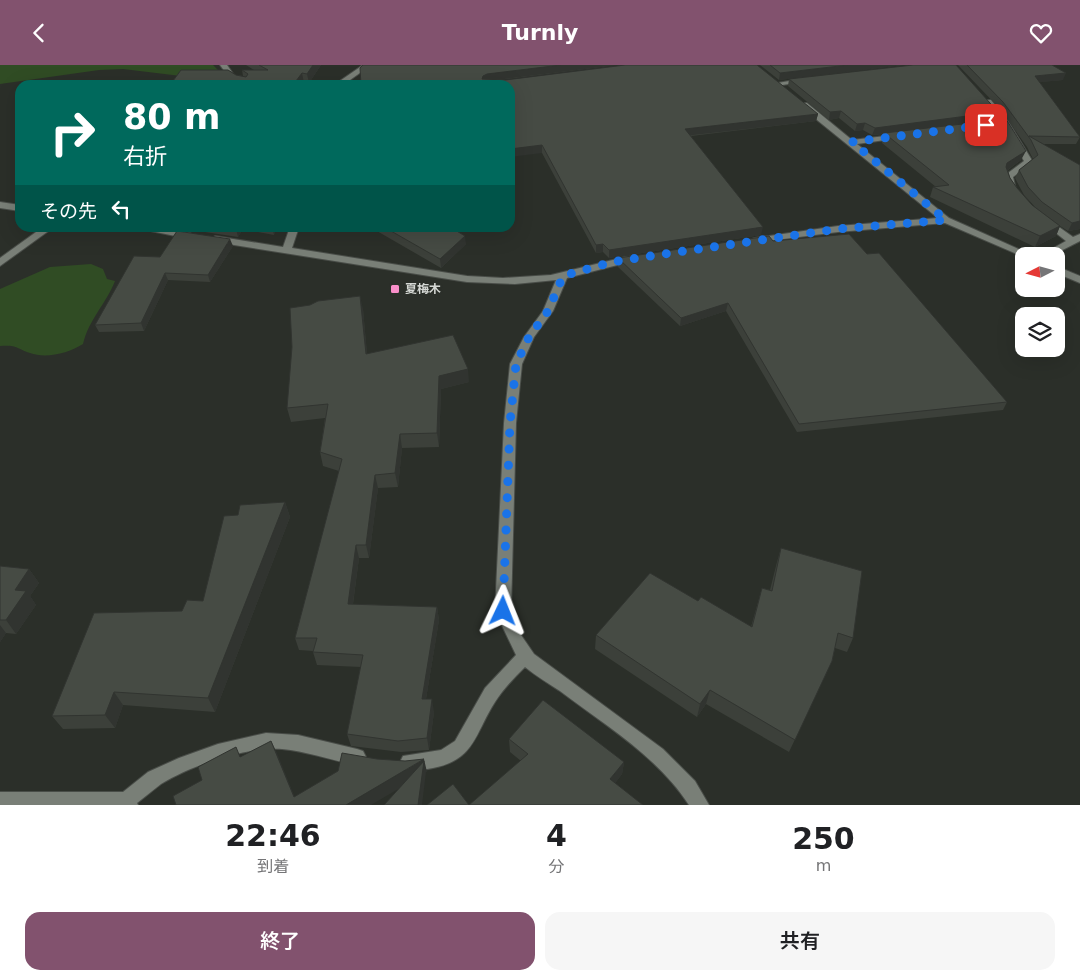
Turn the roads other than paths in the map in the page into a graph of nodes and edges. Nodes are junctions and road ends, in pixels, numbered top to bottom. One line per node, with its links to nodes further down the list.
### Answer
1 (223, 65): 4 (street)
2 (368, 65): 5 (street)
3 (814, 79): 6 (street)
4 (236, 80)
5 (346, 80)
6 (784, 90)
7 (980, 93): 9 (street)
8 (799, 101): 12 (street)
9 (1005, 123): 10 (street); 13 (street)
10 (996, 124)
11 (909, 135): 12 (street)
12 (852, 142): 17 (street)
13 (1020, 199)
14 (0, 205): 15 (street)
15 (15, 207)
16 (1040, 216): 21 (street)
17 (946, 220): 22 (street); 25 (street)
18 (43, 232): 27 (street)
19 (166, 232): 24 (street)
20 (294, 232): 24 (street)
21 (1075, 238): 23 (street)
22 (742, 243)
23 (1060, 247)
24 (287, 249): 29 (street)
25 (1015, 250)
26 (647, 256): 29 (street)
27 (0, 263)
28 (1065, 273): 30 (street)
29 (563, 276): 31 (street)
30 (1080, 280)
31 (525, 657): 33 (street); 36 (street)
32 (370, 759): 35 (street)
33 (394, 763)
34 (0, 801): 35 (street)
35 (127, 803)
36 (700, 805)

